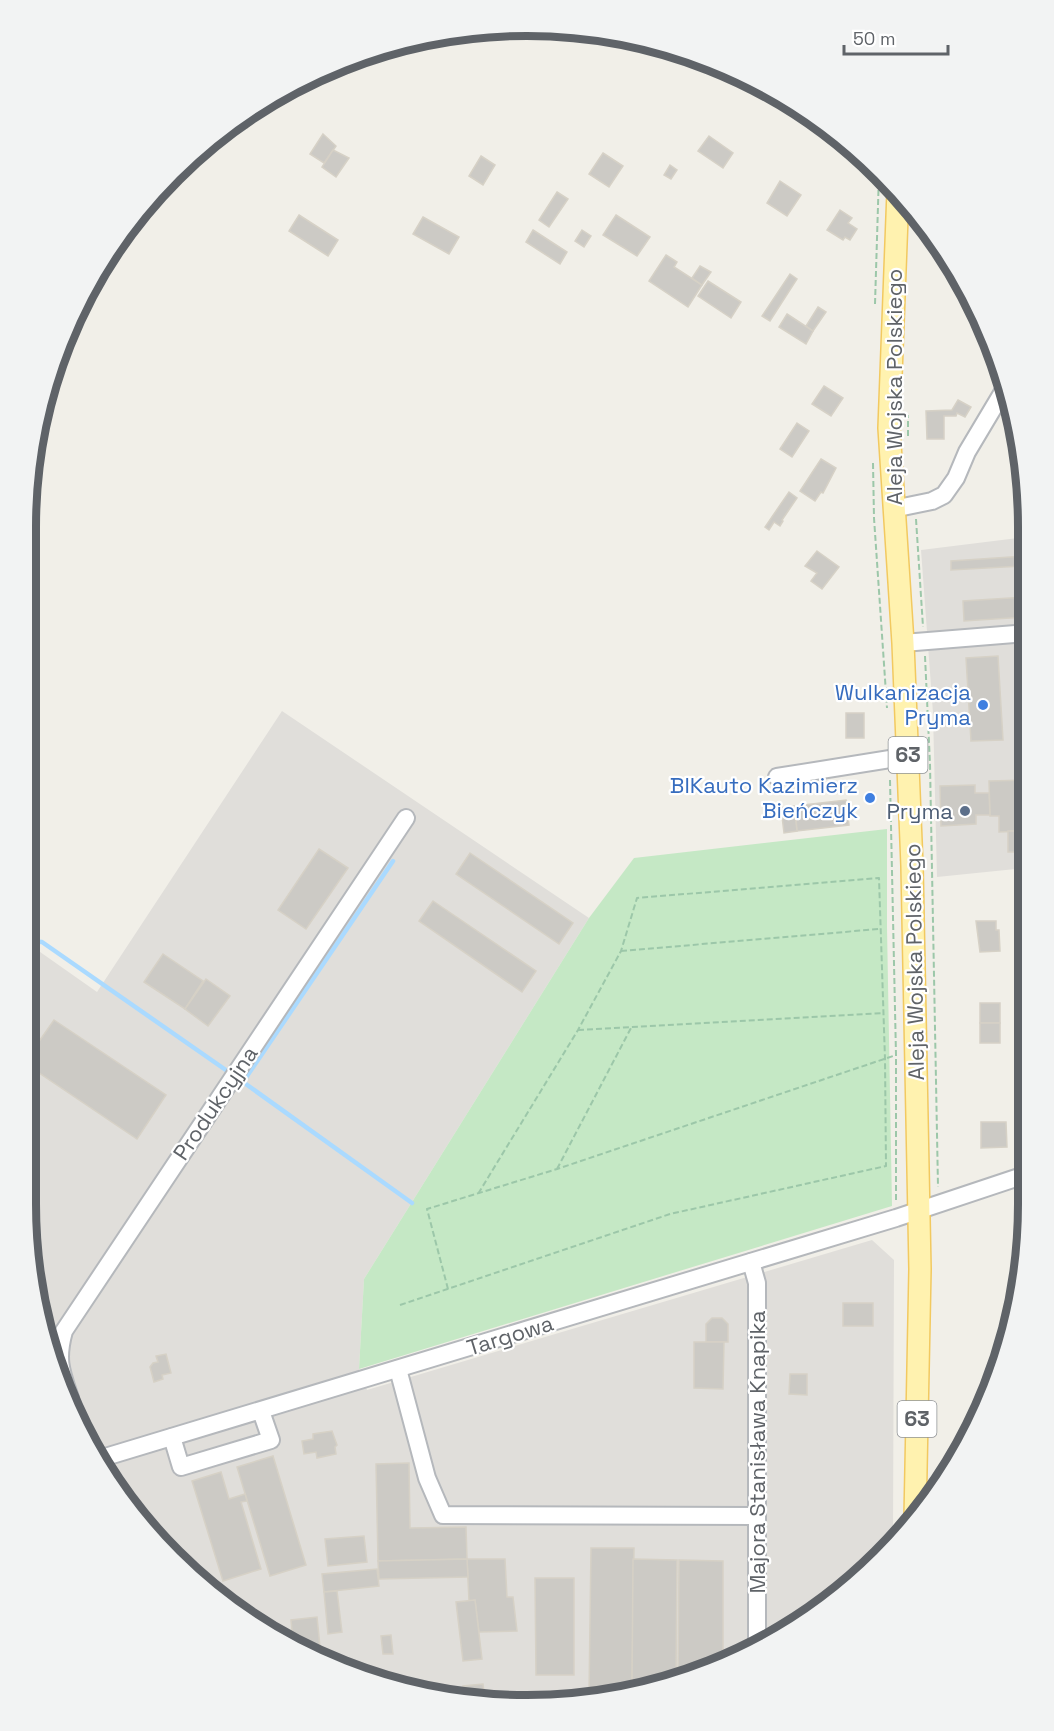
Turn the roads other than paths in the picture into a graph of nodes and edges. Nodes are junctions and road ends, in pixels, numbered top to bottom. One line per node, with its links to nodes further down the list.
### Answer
1 (898, 205): 3 (main road, Aleja Wojska Polskiego / 63)
2 (1000, 396): 3 (street)
3 (893, 509): 5 (main road, Aleja Wojska Polskiego / 63)
4 (1018, 634): 5 (street)
5 (903, 643): 6 (main road, Aleja Wojska Polskiego / 63)
6 (899, 759): 7 (street); 10 (main road, Aleja Wojska Polskiego / 63)
7 (777, 777)
8 (406, 818): 12 (street, Produkcyjna)
9 (1018, 1177): 10 (street, Targowa)
10 (918, 1211): 11 (street, Targowa); 17 (main road, Aleja Wojska Polskiego / 63)
11 (751, 1262): 13 (street, Targowa); 18 (street, Majora Stanisława Knapika)
12 (59, 1352)
13 (398, 1369): 14 (street, Targowa); 18 (street)
14 (261, 1411): 15 (street, Targowa); 15 (street)
15 (172, 1437): 16 (street, Targowa)
16 (106, 1457)
17 (915, 1505)
18 (756, 1516): 19 (street, Majora Stanisława Knapika)
19 (757, 1637)

